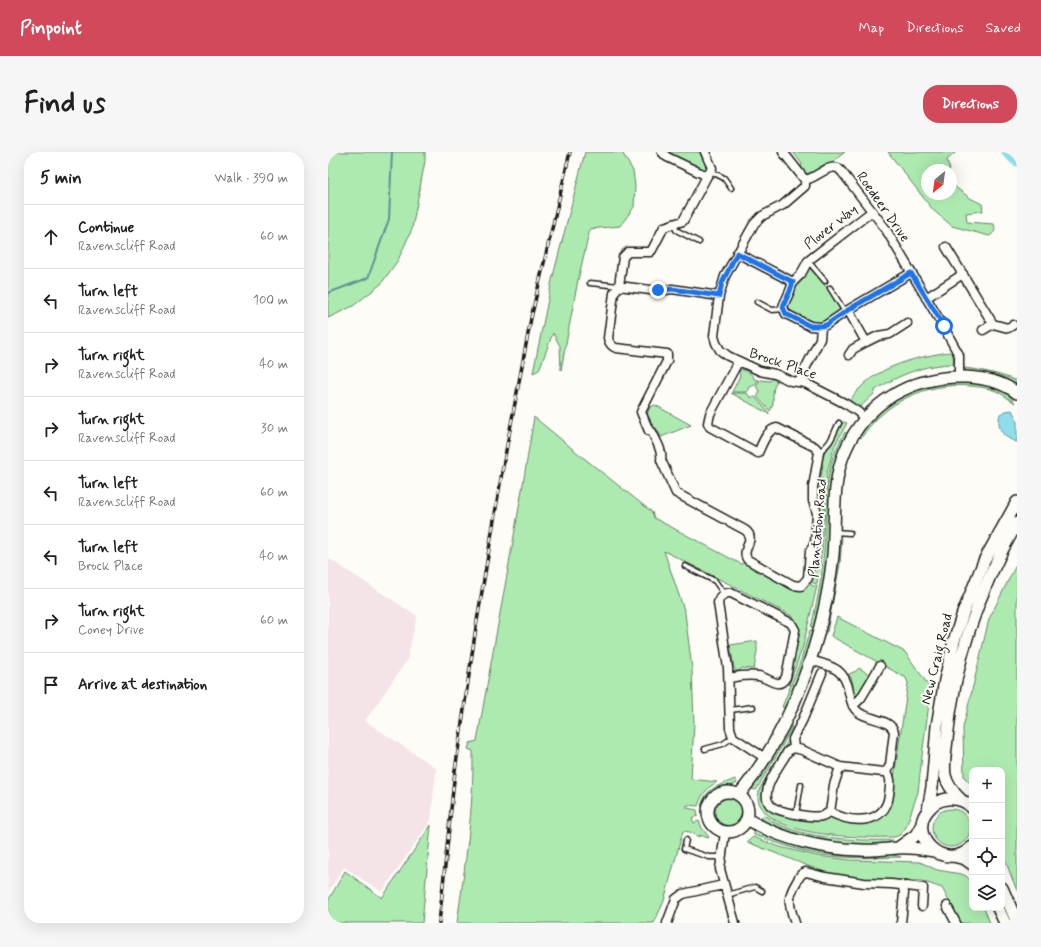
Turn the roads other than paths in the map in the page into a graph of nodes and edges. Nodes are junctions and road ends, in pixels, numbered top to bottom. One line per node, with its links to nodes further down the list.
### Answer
1 (662, 152): 4 (street)
2 (705, 152): 4 (street)
3 (783, 152): 5 (street)
4 (708, 173): 6 (lane); 8 (street)
5 (805, 180): 7 (street, Roedeer Drive); 11 (street)
6 (731, 188)
7 (871, 212): 12 (street, Plover Way); 13 (street, Roedeer Drive)
8 (675, 224): 9 (lane); 18 (street)
9 (699, 242)
10 (946, 247): 14 (street)
11 (737, 253): 16 (street); 20 (street)
12 (808, 261): 15 (lane); 16 (street, Plover Way)
13 (911, 273): 21 (street, Roedeer Drive); 24 (street)
14 (963, 274): 21 (street); 26 (street)
15 (825, 281)
16 (793, 282): 23 (street, Plover Way)
17 (590, 283): 18 (lane)
18 (619, 286): 20 (street); 38 (street)
19 (830, 288): 24 (lane)
20 (719, 296): 32 (street, Brock Place)
21 (926, 298): 33 (street, Roedeer Drive)
22 (756, 302): 23 (lane)
23 (784, 309): 28 (street)
24 (846, 311): 28 (street); 30 (street)
25 (907, 323): 30 (street)
26 (993, 324): 27 (street); 29 (street)
27 (1013, 325)
28 (821, 326): 34 (street)
29 (983, 330)
30 (866, 342): 31 (street)
31 (849, 355)
32 (738, 362): 34 (street, Brock Place); 38 (street)
33 (959, 377): 35 (street, Plantation Road); 36 (street, Plantation Road)
34 (799, 382): 36 (street, Brock Place)
35 (1017, 393)
36 (865, 418): 41 (street, Plantation Road)
37 (839, 423): 38 (lane)
38 (819, 452)
39 (1017, 502): 62 (street, New Craig Road)
40 (1017, 524): 60 (street, New Craig Road)
41 (834, 532): 42 (lane); 45 (street, Plantation Road)
42 (850, 533)
43 (685, 566): 44 (lane)
44 (724, 594): 48 (street); 48 (street)
45 (810, 660): 49 (street); 55 (street, Plantation Road)
46 (880, 666): 49 (street)
47 (822, 673): 53 (street)
48 (729, 678): 51 (street)
49 (853, 706): 57 (street)
50 (753, 708): 51 (lane)
51 (730, 710): 52 (street)
52 (733, 737): 54 (lane); 55 (street)
53 (794, 748): 56 (street); 64 (street)
54 (705, 749)
55 (765, 758): 59 (street, Plantation Road)
56 (840, 766): 57 (street); 63 (street)
57 (887, 771): 63 (street)
58 (801, 785): 64 (lane)
59 (739, 795): 65 (street); 67 (street)
60 (961, 800): 61 (street, New Craig Road); 62 (street)
61 (969, 806)
62 (928, 810): 66 (street, New Craig Road)
63 (830, 812): 64 (street)
64 (796, 814)
65 (747, 819): 67 (street); 69 (street)
66 (922, 823): 69 (street, New Craig Road); 71 (street)
67 (725, 832): 73 (street)
68 (686, 840): 73 (lane)
69 (898, 848): 71 (street)
70 (969, 849): 72 (street)
71 (934, 851): 72 (street)
72 (953, 856): 74 (street)
73 (721, 858): 75 (street)
74 (969, 862)
75 (724, 886): 78 (street); 84 (street)
76 (903, 887): 80 (street); 86 (street); 87 (street)
77 (762, 891): 78 (lane)
78 (726, 895): 85 (street)
79 (1005, 895): 83 (street)
80 (922, 906)
81 (947, 906): 88 (street)
82 (999, 911): 89 (street)
83 (1017, 922)
84 (667, 923)
85 (735, 923)
86 (796, 923)
87 (902, 923)
88 (956, 923)
89 (1005, 923)

